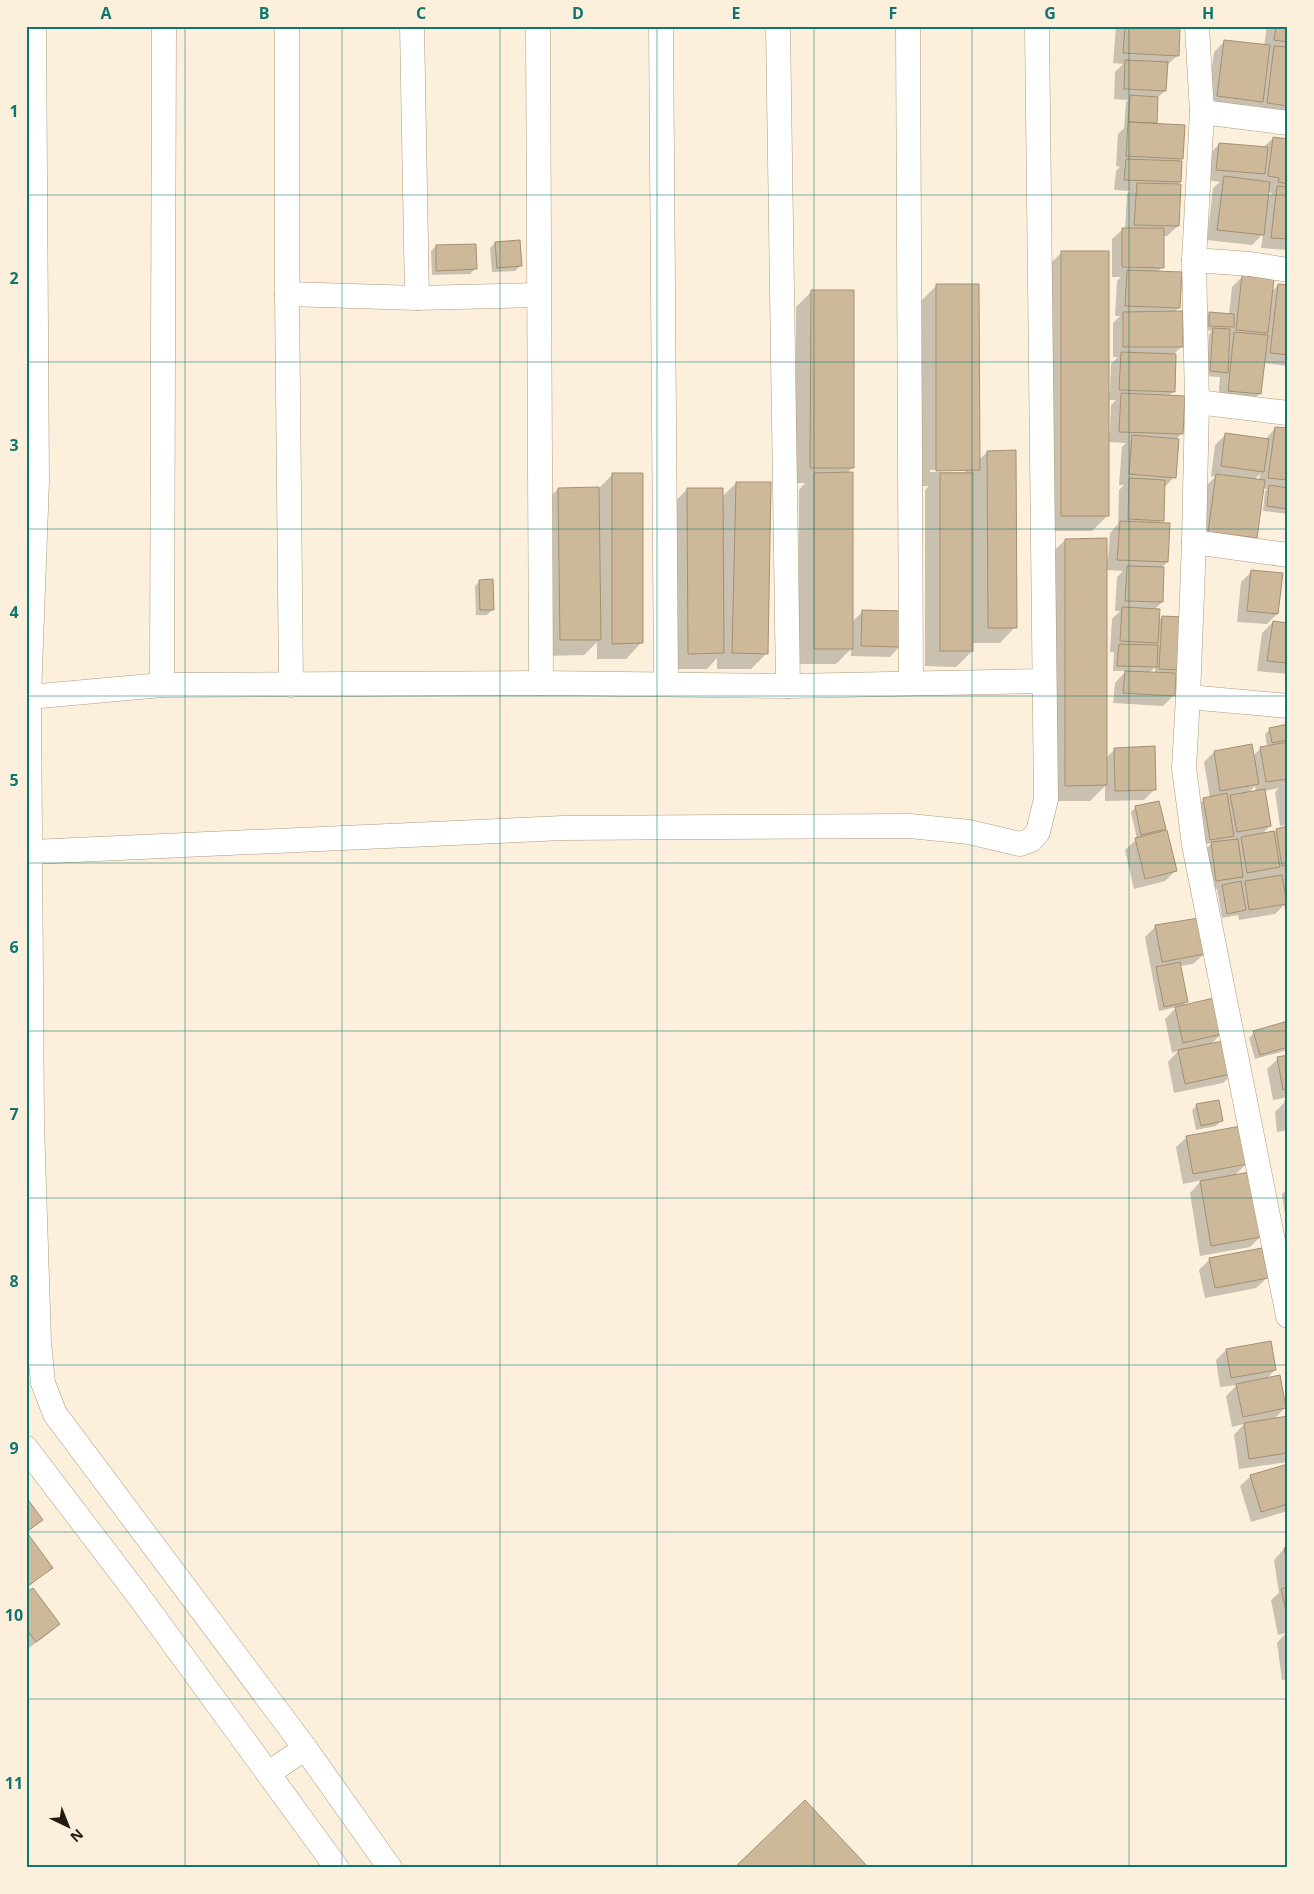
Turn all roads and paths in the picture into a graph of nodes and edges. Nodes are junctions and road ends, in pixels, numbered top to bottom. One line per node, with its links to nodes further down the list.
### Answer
1 (34, 26): 20 (street)
2 (164, 26): 28 (street)
3 (287, 26): 15 (street)
4 (412, 26): 17 (street)
5 (538, 26): 16 (street)
6 (661, 26): 26 (street)
7 (778, 26): 29 (street)
8 (908, 26): 24 (street)
9 (1037, 26): 23 (street)
10 (1197, 26): 11 (street)
11 (1202, 112): 12 (street); 13 (street)
12 (1288, 122)
13 (1194, 260): 14 (street); 18 (street)
14 (1288, 270)
15 (287, 294): 17 (street); 27 (street)
16 (539, 295): 17 (street); 25 (street)
17 (417, 298)
18 (1197, 402): 19 (street); 21 (street)
19 (1288, 413)
20 (31, 481): 30 (street)
21 (1194, 542): 22 (street); 31 (street)
22 (1288, 555)
23 (1044, 680): 24 (street); 33 (street)
24 (911, 682): 29 (street)
25 (541, 683): 26 (street); 27 (street)
26 (666, 684): 29 (street)
27 (292, 685): 28 (street)
28 (162, 686): 30 (street)
29 (788, 686)
30 (29, 697): 33 (street)
31 (1188, 698): 32 (street); 35 (street)
32 (1288, 706)
33 (30, 852): 34 (street)
34 (29, 1123): 37 (street)
35 (1288, 1316)
36 (26, 1448): 38 (street)
37 (305, 1748): 38 (street); 40 (street)
38 (269, 1773): 39 (street)
39 (337, 1868)
40 (390, 1868)

